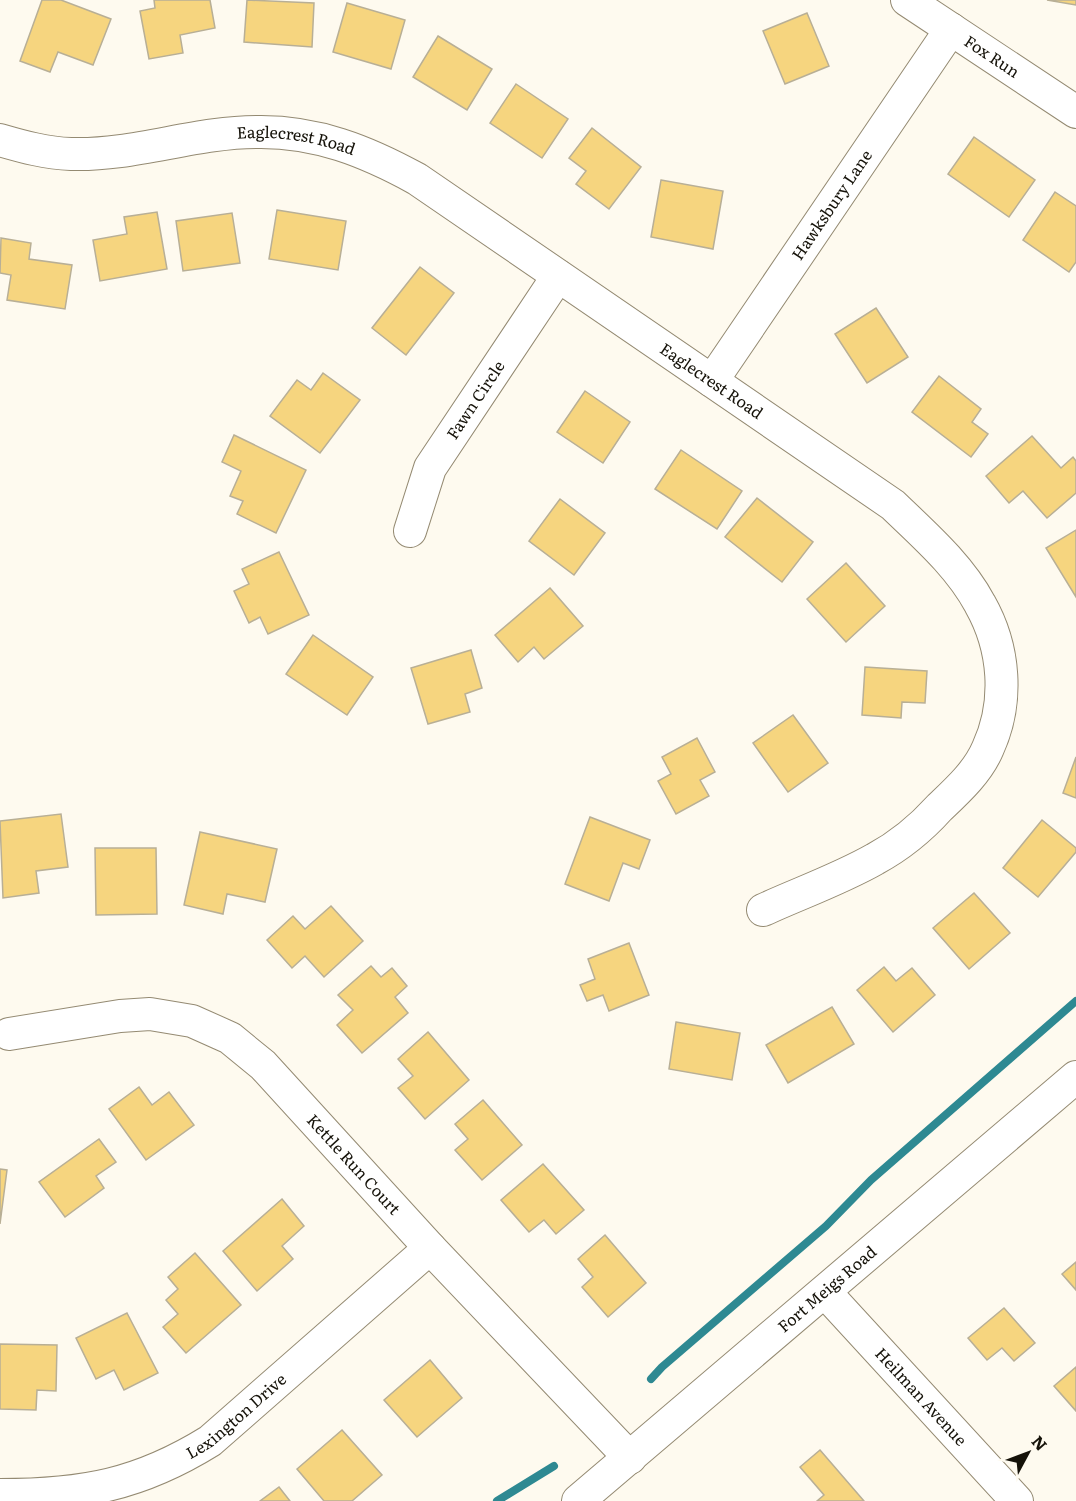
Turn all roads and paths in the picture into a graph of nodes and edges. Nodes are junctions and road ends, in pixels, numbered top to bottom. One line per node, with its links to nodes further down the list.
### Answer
1 (907, 0): 2 (street, Fox Run)
2 (951, 29): 3 (street, Fox Run); 6 (street, Hawksbury Lane)
3 (1076, 112)
4 (0, 140): 5 (street, Eaglecrest Road)
5 (558, 276): 6 (street, Eaglecrest Road); 7 (street, Fawn Circle)
6 (712, 381): 8 (street, Eaglecrest Road)
7 (410, 531)
8 (763, 910)
9 (9, 1034): 11 (street, Kettle Run Court)
10 (1076, 1077): 12 (street, Fort Meigs Road)
11 (430, 1248): 13 (street, Kettle Run Court); 14 (street, Lexington Drive)
12 (825, 1292): 13 (street, Fort Meigs Road); 16 (street, Heilman Avenue)
13 (630, 1458): 15 (street, Fort Meigs Road)
14 (0, 1495)
15 (578, 1501)
16 (1017, 1501)

